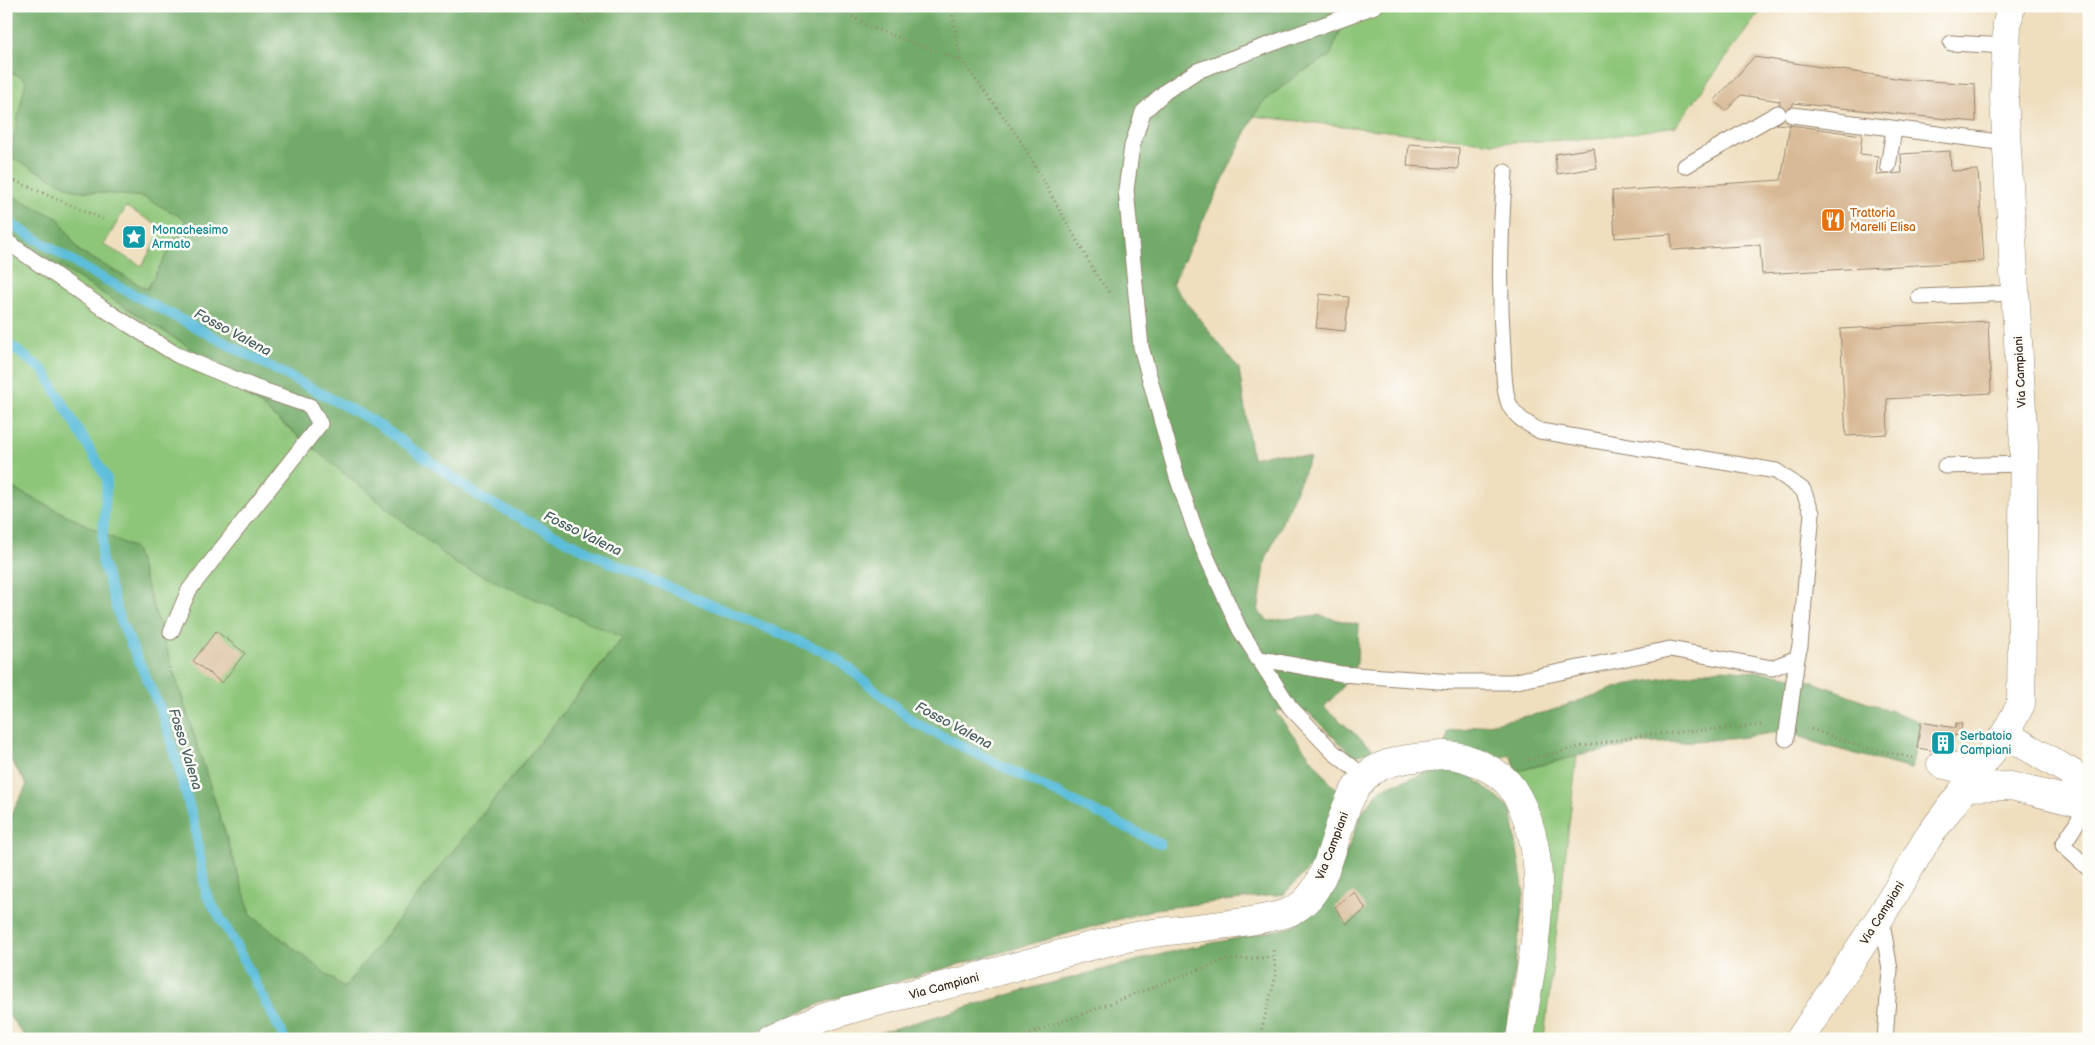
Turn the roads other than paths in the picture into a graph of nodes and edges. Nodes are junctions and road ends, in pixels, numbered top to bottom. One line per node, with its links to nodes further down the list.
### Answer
1 (1375, 6): 16 (lane)
2 (2011, 6): 4 (street, Via Campiani)
3 (1951, 43): 4 (lane)
4 (2006, 46): 6 (street, Via Campiani)
5 (1894, 130): 6 (lane); 7 (lane); 8 (lane)
6 (2006, 143): 11 (street, Via Campiani)
7 (1685, 166)
8 (1888, 166)
9 (1505, 172): 17 (lane)
10 (6, 242): 15 (lane)
11 (2015, 293): 12 (lane); 13 (street, Via Campiani)
12 (1919, 297)
13 (2024, 464): 14 (lane); 18 (street, Via Campiani)
14 (1945, 466)
15 (171, 632)
16 (1256, 658): 17 (lane); 21 (lane)
17 (1797, 658): 19 (lane)
18 (2005, 734): 22 (street, Via Campiani); 23 (street)
19 (1786, 739)
20 (1941, 764): 22 (street)
21 (1365, 777): 26 (street, Via Campiani); 27 (street, Via Campiani)
22 (1971, 780): 23 (street); 25 (street, Via Campiani)
23 (2088, 806): 24 (lane)
24 (2089, 869)
25 (1881, 916): 28 (street, Via Campiani); 29 (lane)
26 (771, 1039)
27 (1520, 1039)
28 (1800, 1039)
29 (1884, 1039)

